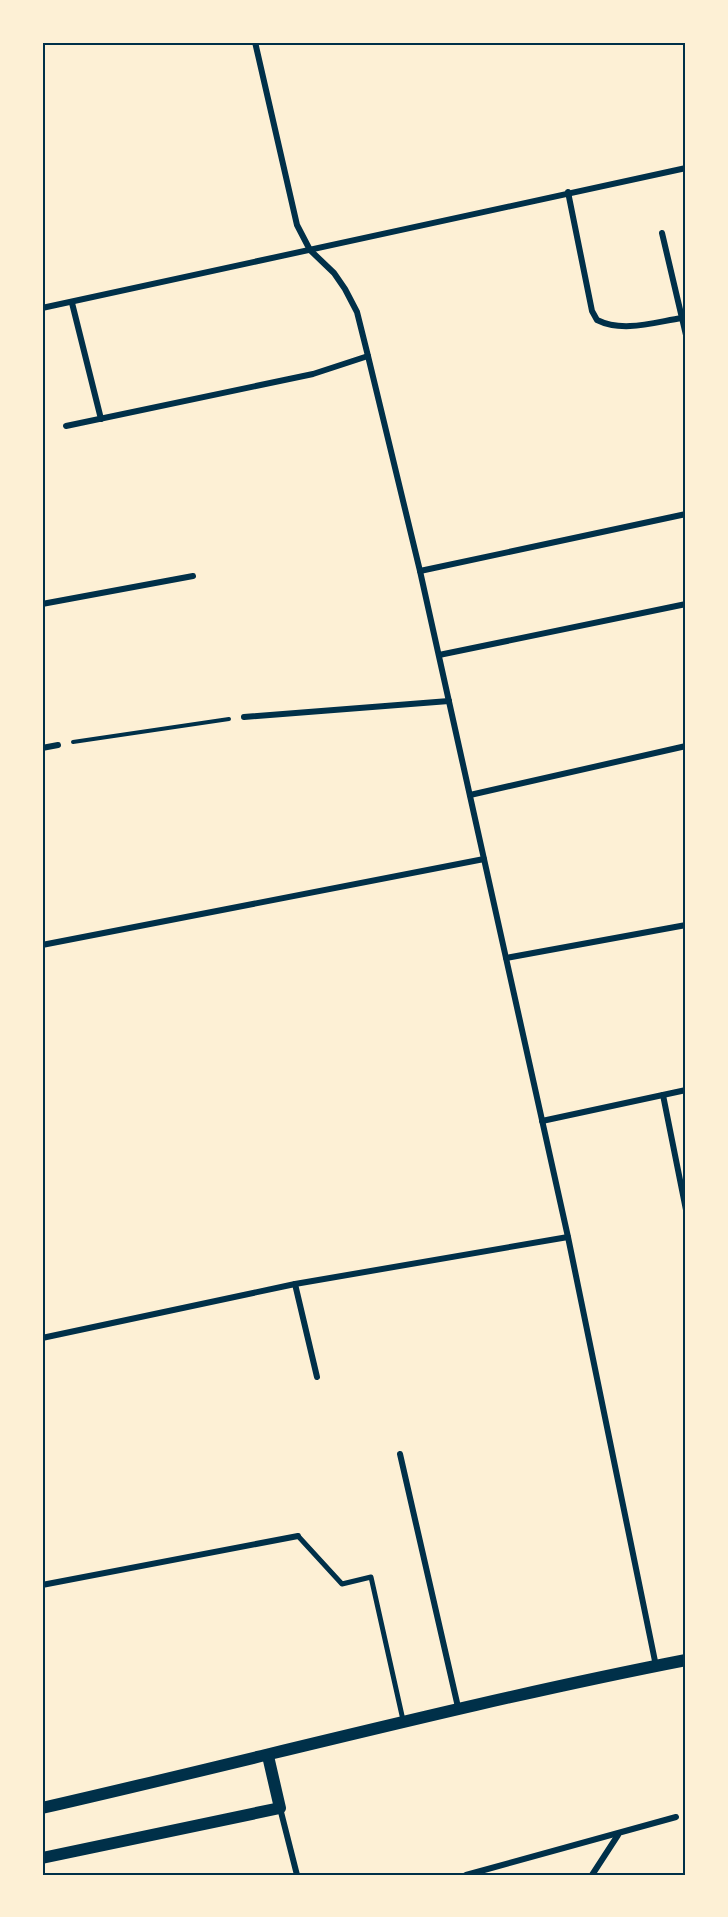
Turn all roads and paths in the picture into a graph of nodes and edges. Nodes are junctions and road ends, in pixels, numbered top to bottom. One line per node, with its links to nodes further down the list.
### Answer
1 (255, 42): 5 (street)
2 (686, 168): 3 (street)
3 (568, 192): 5 (street); 8 (street)
4 (662, 233): 8 (street)
5 (310, 250): 6 (street); 10 (street)
6 (72, 303): 7 (street); 11 (street)
7 (42, 308)
8 (682, 318): 9 (street)
9 (686, 335)
10 (368, 356): 11 (street); 14 (street)
11 (101, 419): 12 (street)
12 (66, 426)
13 (686, 514): 14 (street)
14 (420, 571): 18 (street)
15 (193, 576): 16 (street)
16 (42, 604)
17 (686, 604): 18 (street)
18 (439, 655): 19 (street)
19 (449, 701): 20 (street); 24 (street)
20 (244, 717): 21 (path)
21 (58, 745): 23 (street)
22 (686, 746): 24 (street)
23 (42, 748)
24 (470, 795): 25 (street)
25 (484, 859): 27 (street); 28 (street)
26 (686, 925): 28 (street)
27 (42, 945)
28 (506, 958): 31 (street)
29 (686, 1090): 30 (street)
30 (663, 1095): 31 (street); 32 (street)
31 (542, 1121): 33 (street)
32 (686, 1209)
33 (568, 1237): 34 (street); 41 (street)
34 (295, 1284): 35 (street); 36 (street)
35 (42, 1338)
36 (317, 1377)
37 (400, 1454): 42 (street)
38 (298, 1536): 39 (street); 43 (street)
39 (42, 1585)
40 (686, 1660): 41 (main road)
41 (656, 1666): 42 (main road)
42 (458, 1707): 43 (main road)
43 (403, 1720): 44 (main road)
44 (268, 1756): 45 (main road); 46 (main road)
45 (42, 1808)
46 (280, 1808): 49 (main road); 50 (street)
47 (676, 1817): 48 (street)
48 (618, 1834): 51 (street); 52 (street)
49 (42, 1858)
50 (297, 1875)
51 (466, 1875)
52 (592, 1875)

